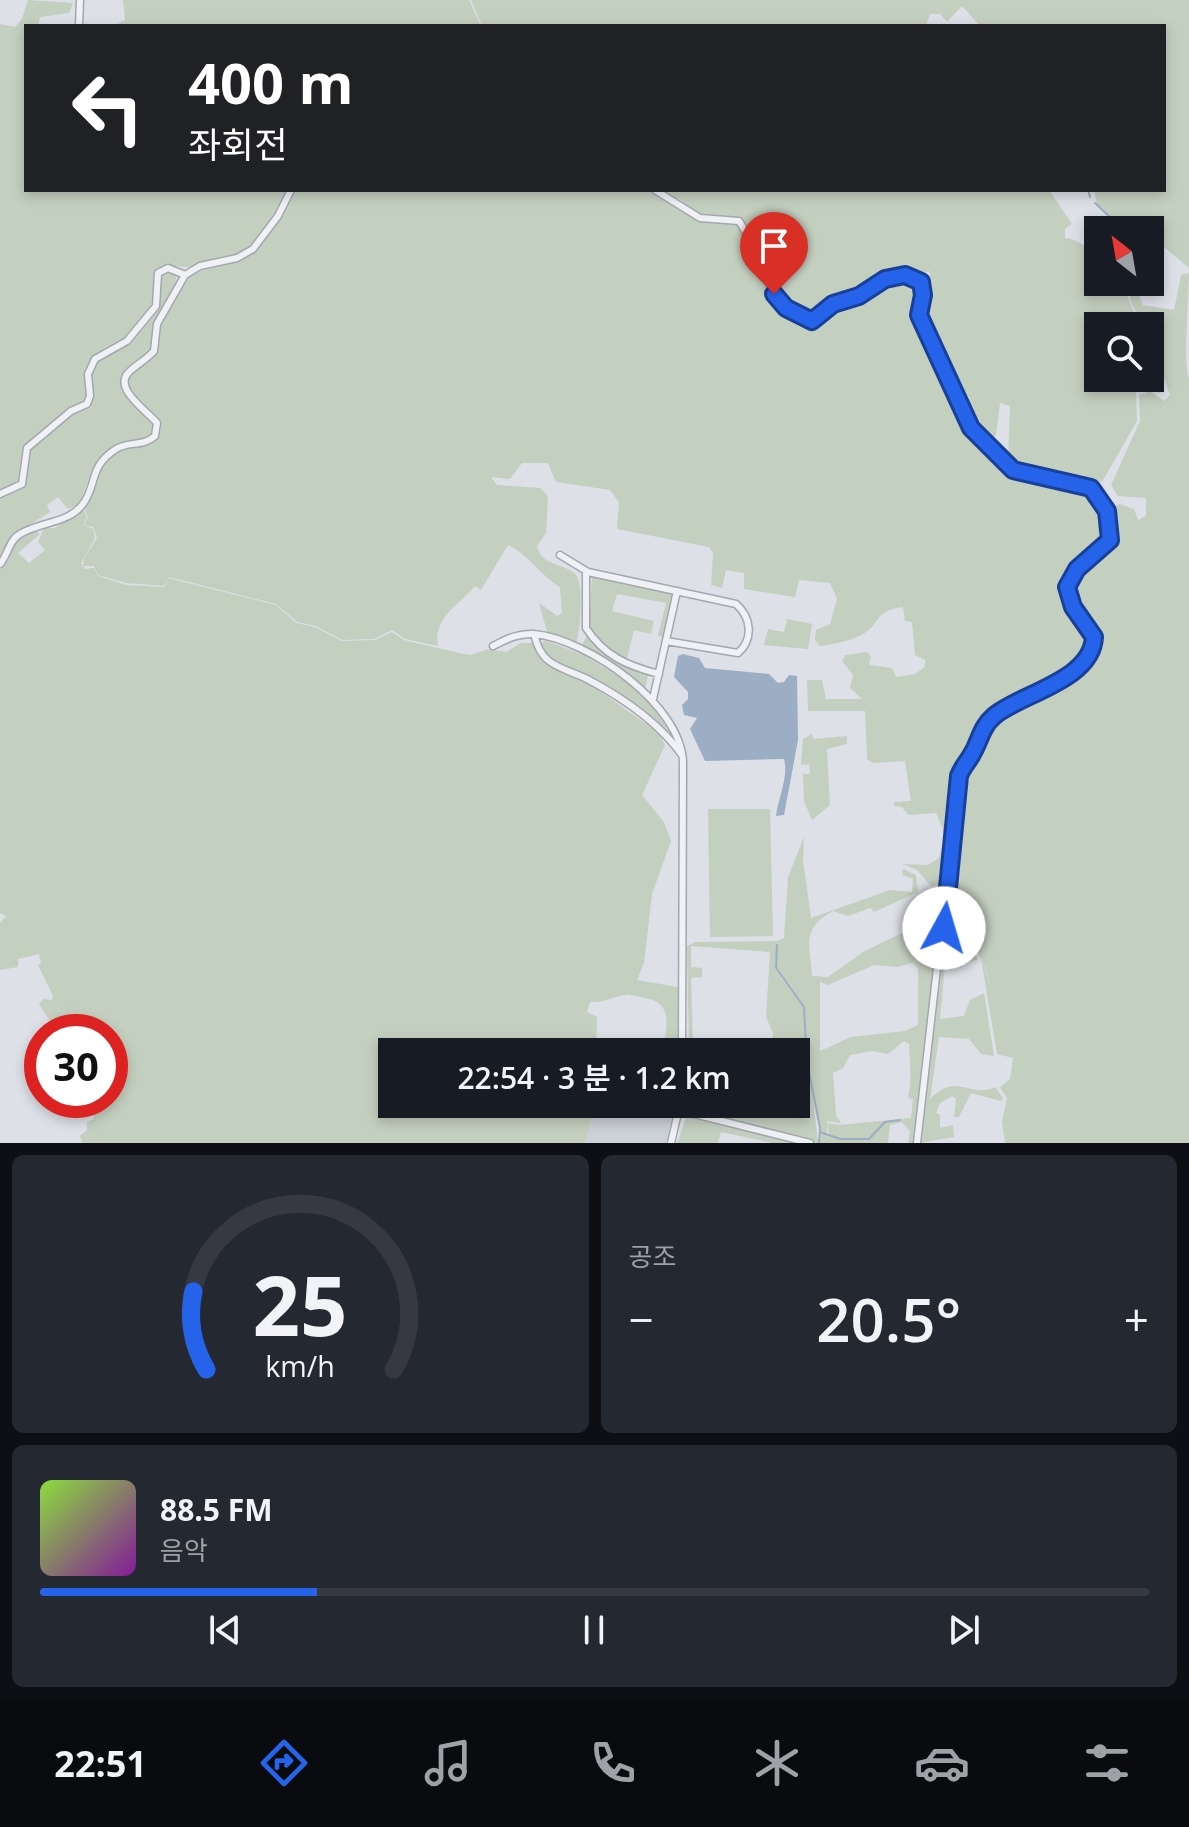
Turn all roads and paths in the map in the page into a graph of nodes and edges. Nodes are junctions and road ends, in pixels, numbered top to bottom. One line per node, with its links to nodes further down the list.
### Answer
1 (80, 0): 2 (street)
2 (79, 24)
3 (290, 192): 5 (street)
4 (658, 192): 22 (street)
5 (185, 275): 6 (street); 8 (street)
6 (0, 494)
7 (560, 555): 9 (street)
8 (0, 564)
9 (586, 571): 10 (street); 14 (street)
10 (677, 591): 12 (street); 12 (street)
11 (534, 634): 13 (street); 15 (street); 16 (street)
12 (666, 641): 14 (street)
13 (493, 646)
14 (659, 674): 15 (street)
15 (653, 699): 16 (street)
16 (683, 756): 17 (street)
17 (682, 1038)
18 (677, 1118): 20 (street)
19 (719, 1118): 21 (street)
20 (671, 1143)
21 (810, 1143)
22 (917, 1143)

